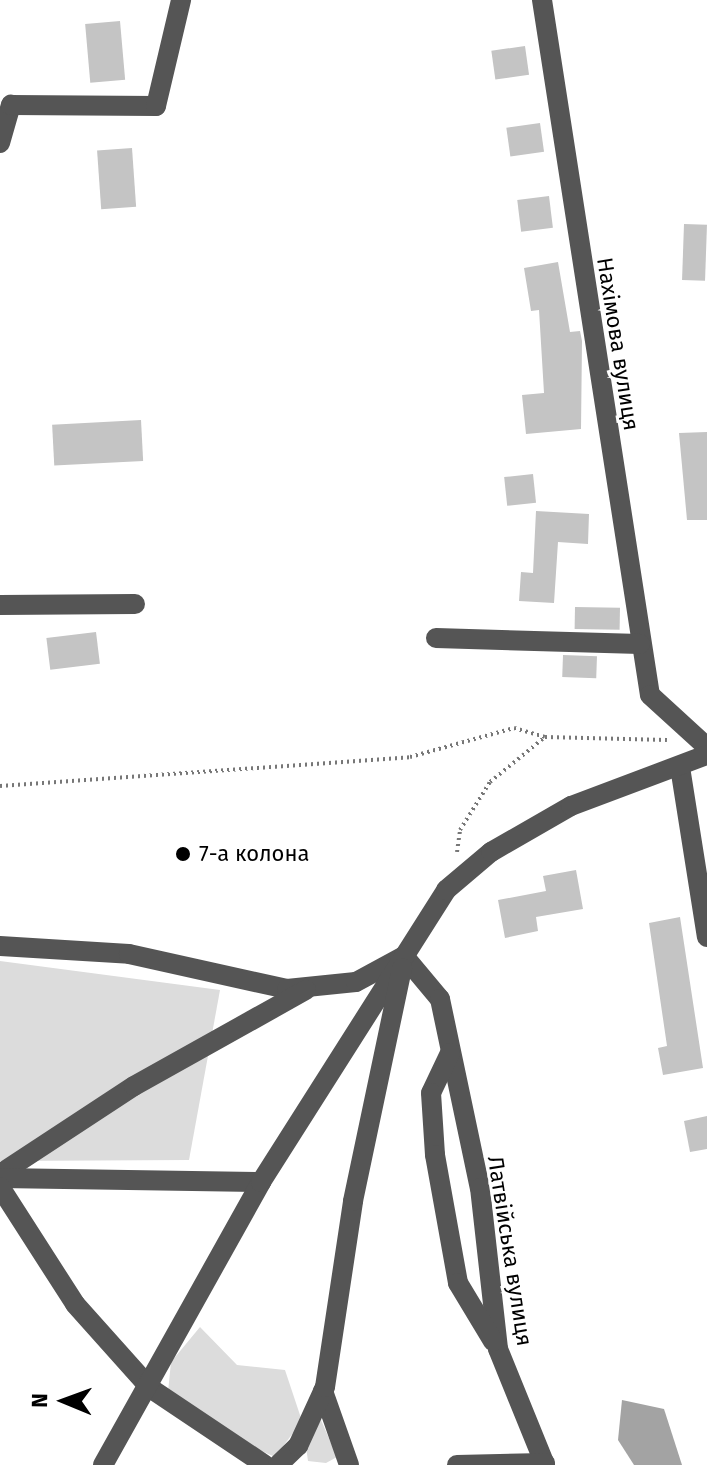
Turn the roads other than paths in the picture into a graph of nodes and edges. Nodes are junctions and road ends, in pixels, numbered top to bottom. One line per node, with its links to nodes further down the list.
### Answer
1 (181, 0): 3 (street)
2 (542, 0): 7 (street, Нахімова вулиця)
3 (0, 143)
4 (135, 604): 5 (street)
5 (0, 605)
6 (436, 638): 7 (street)
7 (640, 644): 8 (street, Нахімова вулиця)
8 (707, 747)
9 (707, 755): 10 (street)
10 (680, 767): 11 (street); 13 (street)
11 (707, 937)
12 (0, 946): 14 (street)
13 (404, 956): 14 (street); 15 (street, Латвiйська вулиця); 17 (street); 21 (street)
14 (312, 986): 16 (street)
15 (450, 1053): 19 (street, Латвiйська вулиця); 19 (street)
16 (0, 1176): 17 (street)
17 (261, 1182): 20 (street)
18 (0, 1187): 20 (street)
19 (498, 1349): 22 (street, Латвiйська вулиця)
20 (150, 1388): 23 (street); 24 (street)
21 (323, 1391): 25 (street); 26 (street)
22 (545, 1464): 27 (street)
23 (103, 1465)
24 (265, 1465)
25 (278, 1465)
26 (349, 1465)
27 (457, 1465)

